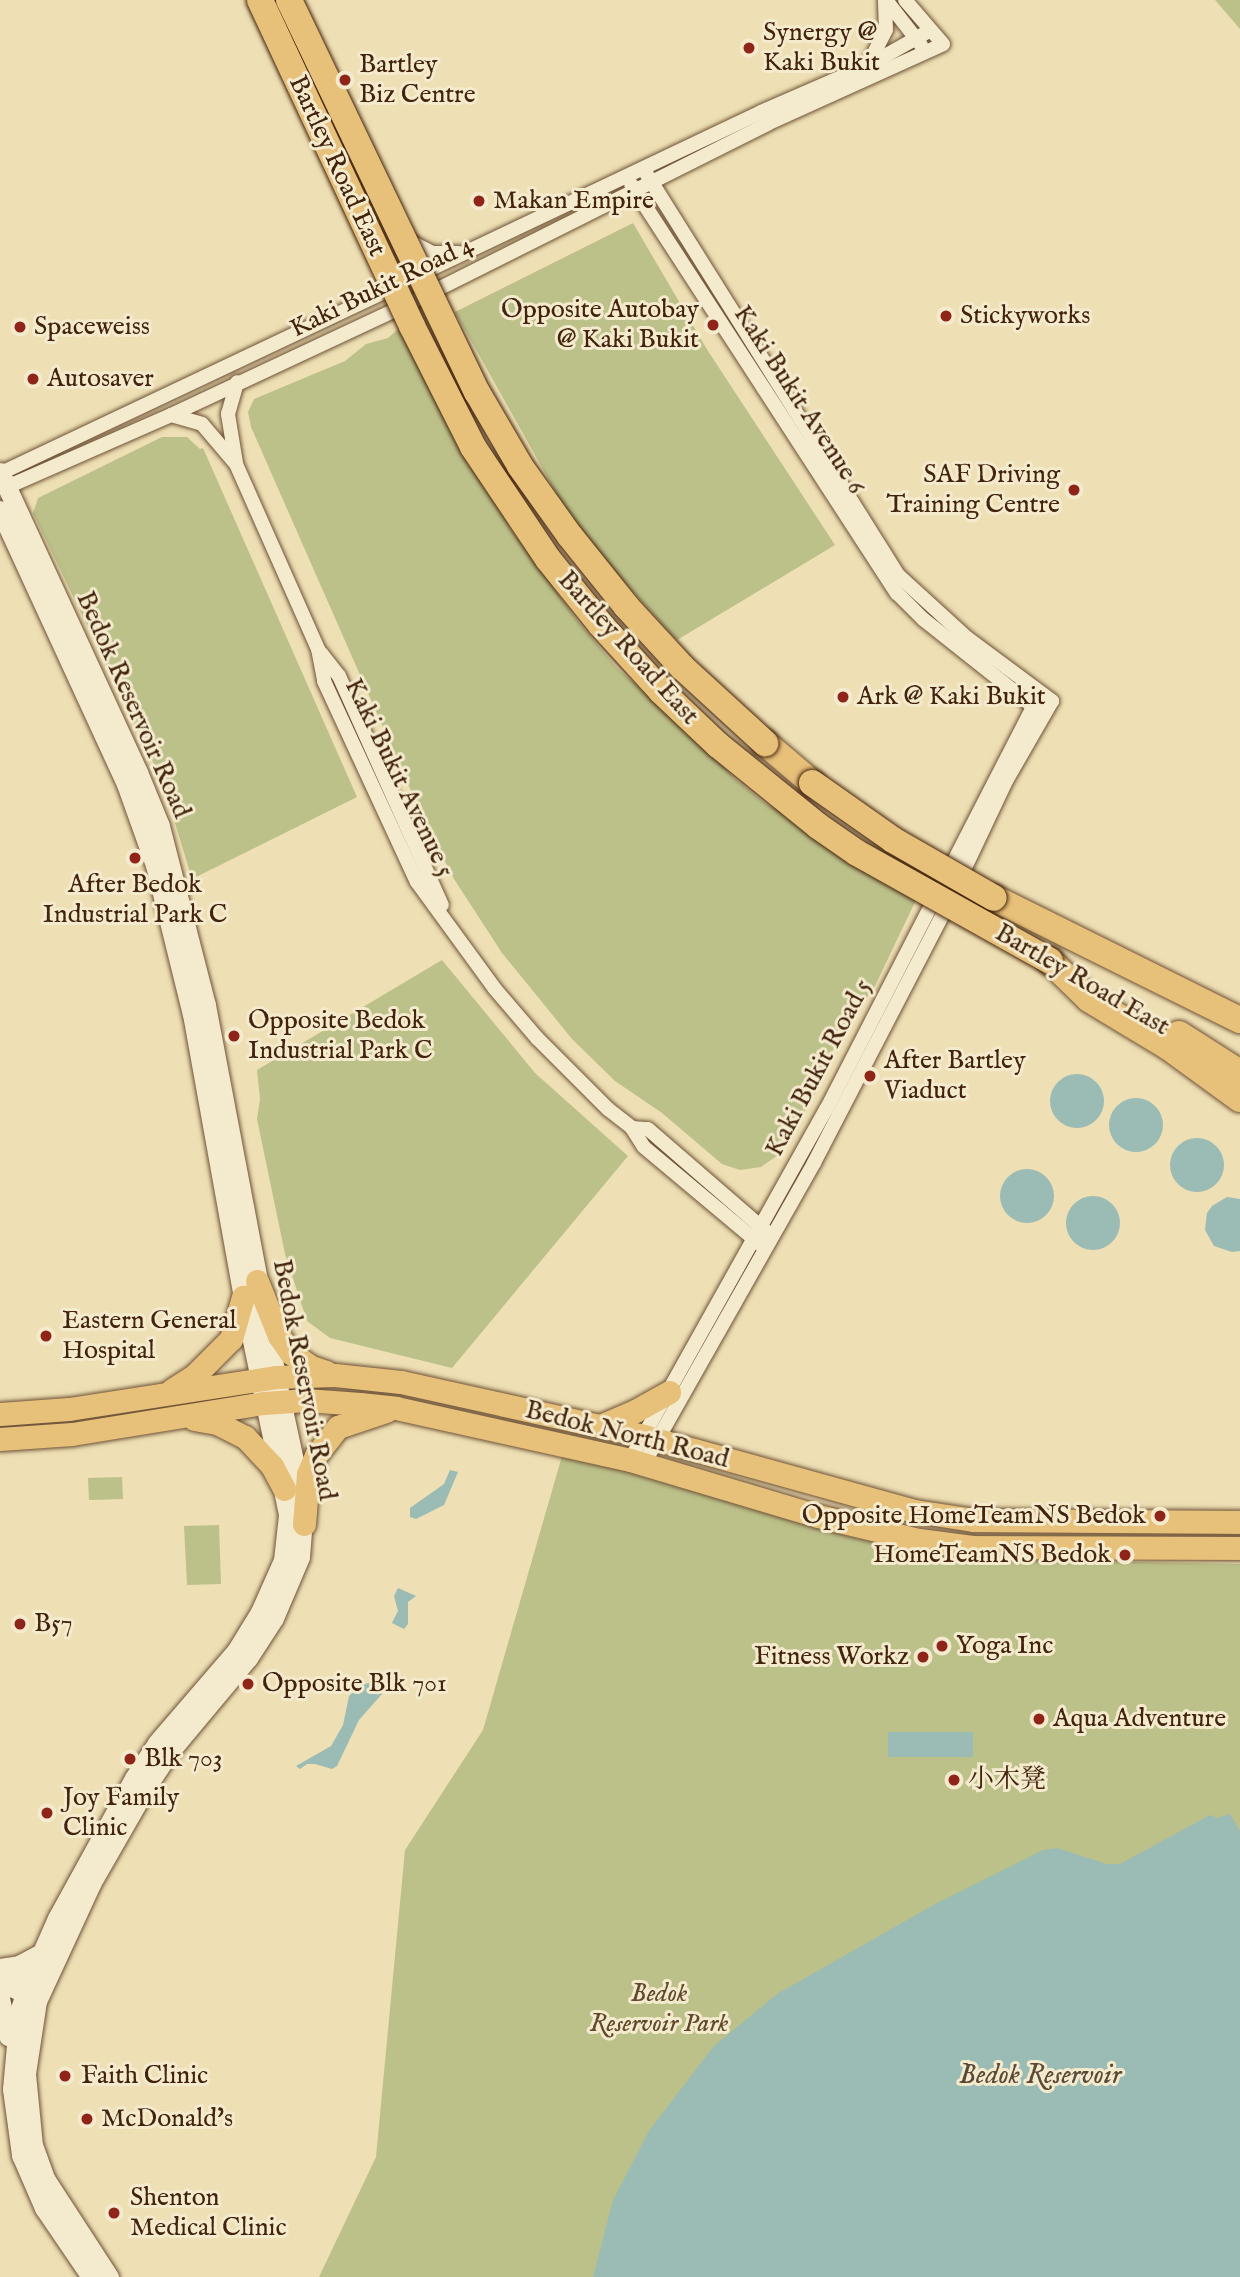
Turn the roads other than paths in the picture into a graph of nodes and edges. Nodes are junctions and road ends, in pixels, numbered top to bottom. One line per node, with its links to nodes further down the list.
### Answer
1 (254, 0): 17 (street)
2 (260, 0): 28 (highway, Bartley Road East, bridge)
3 (287, 0): 14 (street); 29 (highway, Bartley Road East, bridge)
4 (886, 0): 7 (street); 9 (street)
5 (905, 0): 6 (street)
6 (931, 30): 7 (street, Kaki Bukit Road 4); 8 (street)
7 (915, 38): 8 (street); 9 (street, Kaki Bukit Road 4)
8 (927, 51): 12 (street, Kaki Bukit Road 4)
9 (867, 66): 10 (street, Kaki Bukit Road 4)
10 (643, 170): 11 (street, Kaki Bukit Road 4); 12 (street, Kaki Bukit Avenue 6)
11 (626, 178): 13 (street, Kaki Bukit Avenue 6); 15 (street, Kaki Bukit Road 4)
12 (651, 185): 13 (street, Kaki Bukit Road 4); 27 (street, Kaki Bukit Avenue 6)
13 (635, 192): 18 (street, Kaki Bukit Road 4); 27 (street, Kaki Bukit Avenue 6)
14 (404, 237): 15 (street); 16 (street)
15 (468, 253): 16 (street, Kaki Bukit Road 4)
16 (422, 273): 17 (street, Kaki Bukit Road 4); 18 (street)
17 (392, 288): 19 (street); 23 (street, Kaki Bukit Road 4)
18 (431, 292): 19 (street, Kaki Bukit Road 4)
19 (402, 307): 20 (street, Kaki Bukit Road 4)
20 (237, 382): 21 (street, Kaki Bukit Road 4); 22 (street)
21 (171, 415): 22 (street); 23 (street, Kaki Bukit Road 4)
22 (236, 464): 33 (street, Kaki Bukit Avenue 5)
23 (2, 479): 34 (main road, Bedok Reservoir Road)
24 (0, 510): 26 (main road, Bedok Reservoir Road)
25 (0, 528): 26 (main road)
26 (19, 550): 34 (main road, Bedok Reservoir Road)
27 (1042, 703): 33 (street, Kaki Bukit Road 5)
28 (1049, 961): 31 (highway, Bartley Road East); 32 (highway)
29 (1231, 1016): 30 (highway, Bartley Road East)
30 (1240, 1034)
31 (1240, 1073)
32 (1240, 1099)
33 (763, 1238): 37 (street, Kaki Bukit Road 5); 44 (street, Kaki Bukit Road 5)
34 (250, 1289): 35 (main road); 36 (main road, Bedok Reservoir Road); 38 (main road)
35 (335, 1375): 36 (main road, Bedok North Road); 43 (main road, Bedok North Road)
36 (267, 1378): 38 (main road, Bedok North Road); 39 (main road, Bedok Reservoir Road)
37 (669, 1392): 43 (main road); 44 (street, Kaki Bukit Road 5)
38 (166, 1394): 41 (main road, Bedok North Road)
39 (273, 1402): 40 (main road, Bedok North Road); 42 (main road, Bedok North Road); 47 (main road, Bedok Reservoir Road); 50 (main road, Bedok Reservoir Road)
40 (396, 1408): 46 (main road, Bedok North Road); 50 (main road)
41 (0, 1414)
42 (180, 1417): 45 (main road, Bedok North Road); 47 (main road)
43 (600, 1426): 44 (main road, Bedok North Road)
44 (650, 1438): 46 (street, Kaki Bukit Road 5); 48 (main road, Bedok North Road)
45 (0, 1439)
46 (637, 1462): 51 (main road, Bedok North Road)
47 (284, 1489): 53 (main road, Bedok Reservoir Road)
48 (999, 1520): 49 (main road, Bedok North Road); 51 (main road)
49 (1240, 1522)
50 (304, 1524): 56 (main road, Bedok Reservoir Road)
51 (1025, 1547): 52 (main road, Bedok North Road)
52 (1240, 1548)
53 (40, 1954): 54 (main road); 56 (main road, Bedok Reservoir Road)
54 (0, 1969): 56 (street)
55 (0, 1985): 56 (street)
56 (32, 1992): 58 (main road, Bedok Reservoir Road); 60 (main road, Bedok Reservoir Road)
57 (0, 1998): 58 (main road)
58 (12, 2072): 59 (main road, Bedok Reservoir Road)
59 (91, 2277)
60 (109, 2277)

